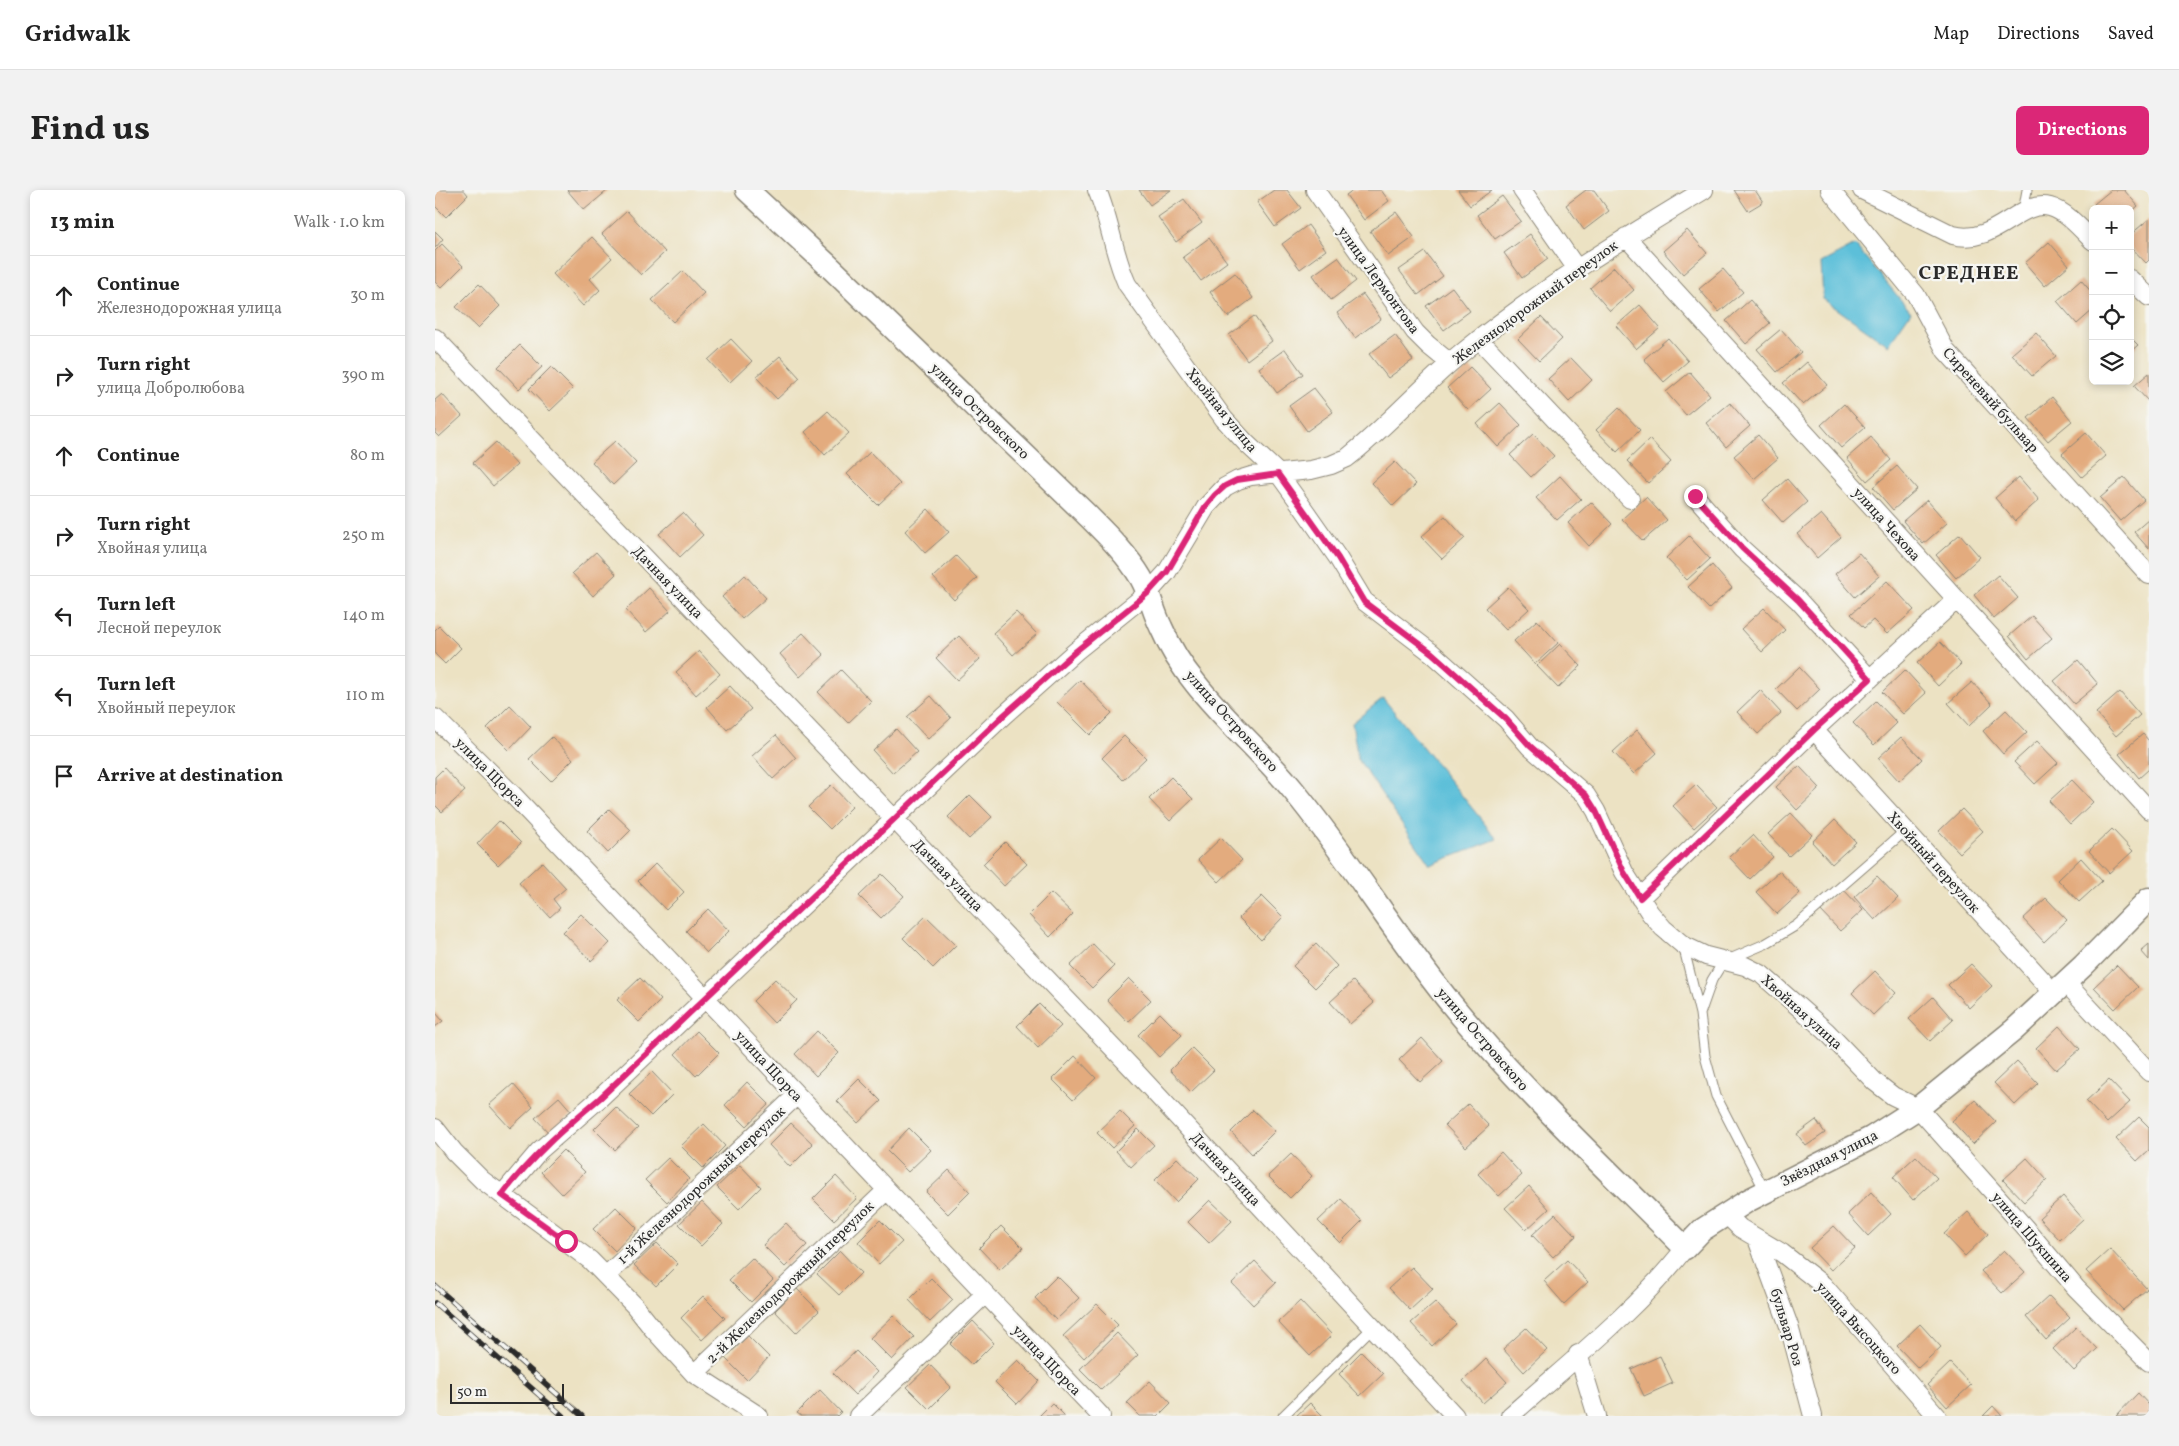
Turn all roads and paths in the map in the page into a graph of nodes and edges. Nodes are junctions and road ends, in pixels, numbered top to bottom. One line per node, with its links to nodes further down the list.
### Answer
1 (747, 190): 22 (street, улица Островского)
2 (1097, 190): 18 (street, Хвойная улица)
3 (1315, 190): 17 (street, улица Лермонтова)
4 (1522, 190): 12 (street)
5 (1704, 190): 10 (street, Железнодорожный переулок)
6 (1830, 190): 21 (street, Сиреневый бульвар)
7 (1862, 190): 9 (street)
8 (2027, 190): 9 (lane)
9 (2023, 212): 11 (street)
10 (1626, 237): 12 (street, Железнодорожный переулок); 23 (street, улица Чехова)
11 (2089, 237)
12 (1577, 269): 16 (street, Железнодорожный переулок)
13 (2134, 283): 14 (street)
14 (2149, 297)
15 (435, 338): 28 (street, Дачная улица)
16 (1479, 339): 17 (street, Железнодорожный переулок); 20 (street)
17 (1450, 363): 18 (street, Железнодорожный переулок)
18 (1278, 474): 22 (street, Железнодорожный переулок); 30 (street, Хвойная улица)
19 (1695, 496): 24 (street)
20 (1630, 499)
21 (2149, 576)
22 (1148, 593): 28 (street, Железнодорожный переулок); 46 (street, улица Островского)
23 (1957, 600): 24 (street); 27 (street, улица Чехова)
24 (1870, 679): 26 (street)
25 (435, 718): 35 (street, улица Щорса)
26 (1814, 730): 29 (street, Хвойный переулок); 30 (street)
27 (2149, 810)
28 (894, 818): 35 (street, Железнодорожный переулок); 49 (street, Дачная улица)
29 (1905, 831): 33 (lane); 34 (street, Хвойный переулок)
30 (1640, 898): 32 (street, Хвойная улица)
31 (2149, 899): 34 (street, Звёздная улица)
32 (1683, 945): 33 (street, Хвойная улица); 36 (lane)
33 (1723, 962): 36 (lane); 39 (street, Хвойная улица)
34 (2060, 988): 37 (street, Хвойный переулок); 39 (street, Звёздная улица)
35 (705, 998): 38 (street, улица Щорса); 43 (street, Железнодорожный переулок)
36 (1700, 1014): 42 (lane)
37 (2149, 1072)
38 (797, 1095): 41 (street, улица Щорса); 47 (street, 1-й Железнодорожный переулок)
39 (1918, 1108): 42 (street, Звёздная улица); 51 (street, улица Шукшина)
40 (435, 1128): 43 (street)
41 (887, 1190): 48 (street, улица Щорса); 52 (street, 2-й Железнодорожный переулок)
42 (1765, 1192): 44 (street, Звёздная улица)
43 (502, 1195): 47 (street)
44 (1725, 1214): 45 (street, улица Высоцкого); 46 (street, Звёздная улица)
45 (1757, 1239): 60 (street, бульвар Роз); 61 (street, улица Высоцкого)
46 (1685, 1248): 50 (street, Звёздная улица)
47 (606, 1276): 52 (street)
48 (985, 1294): 54 (street); 55 (street, улица Щорса)
49 (1373, 1327): 56 (lane); 57 (street, Дачная улица)
50 (1578, 1354): 58 (street, Звёздная улица); 59 (street)
51 (2149, 1362)
52 (695, 1374): 53 (street)
53 (759, 1416)
54 (857, 1416)
55 (1101, 1416)
56 (1283, 1416)
57 (1455, 1416)
58 (1510, 1416)
59 (1597, 1416)
60 (1813, 1416)
61 (1937, 1416)

